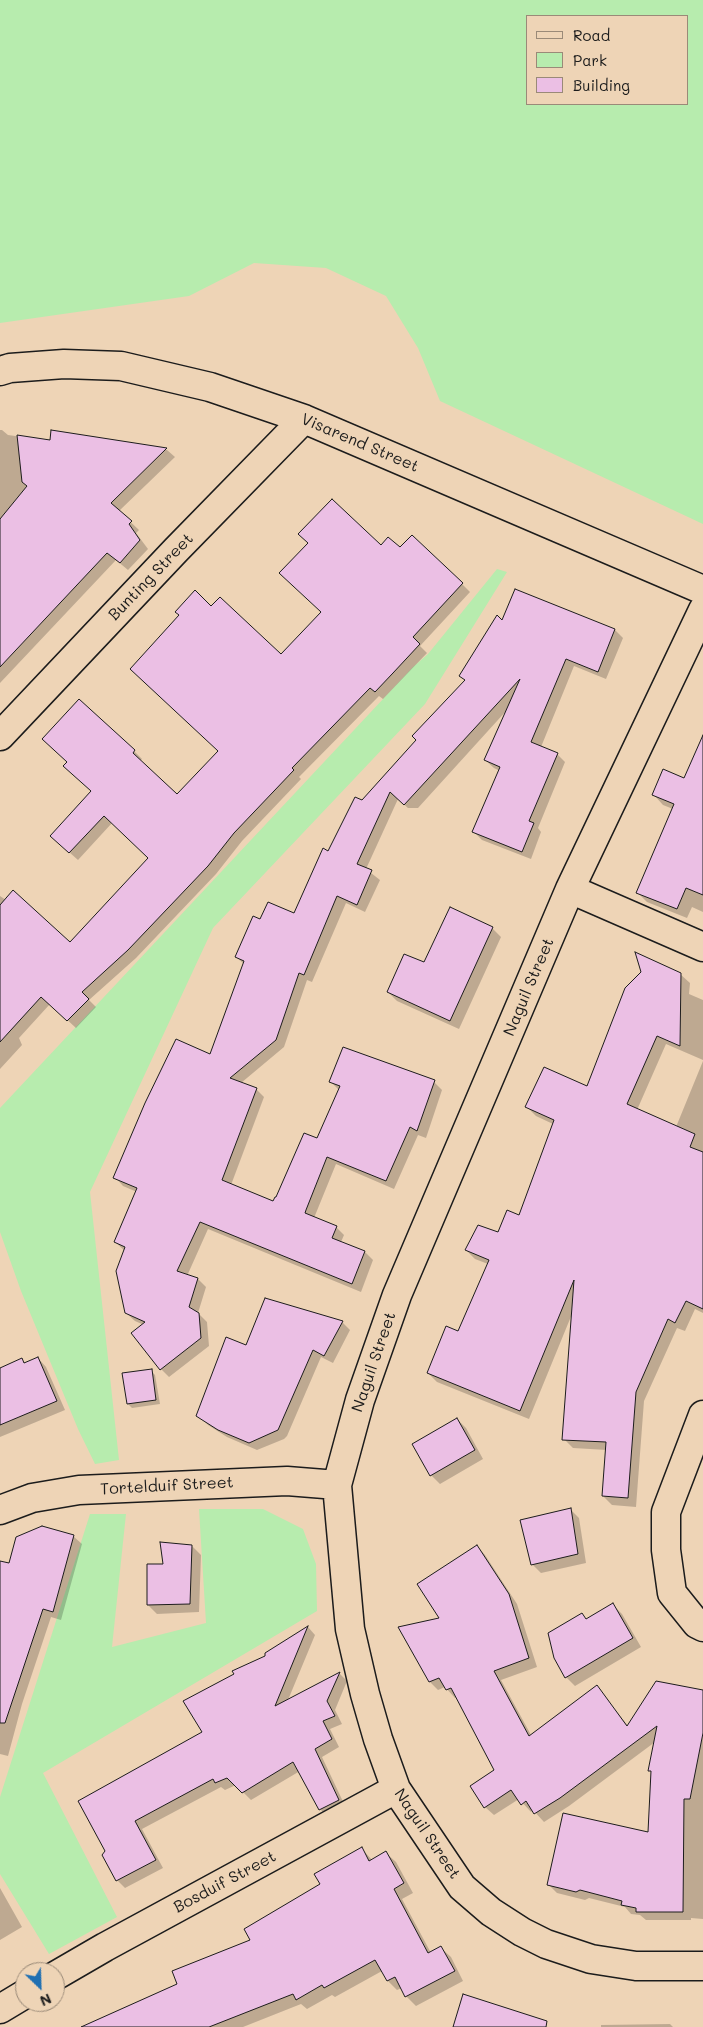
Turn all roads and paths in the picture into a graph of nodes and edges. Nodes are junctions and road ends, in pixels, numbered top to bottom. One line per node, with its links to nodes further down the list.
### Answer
1 (0, 370): 2 (street, Visarend Street)
2 (304, 419): 3 (street, Visarend Street); 5 (street, Bunting Street)
3 (703, 590)
4 (703, 610): 6 (street, Naguil Street)
5 (0, 736)
6 (570, 889): 7 (street); 9 (street, Naguil Street)
7 (703, 947)
8 (703, 1415): 11 (street)
9 (337, 1485): 10 (street, Tortelduif Street); 12 (street, Naguil Street)
10 (0, 1510)
11 (703, 1627)
12 (396, 1789): 13 (street, Naguil Street); 14 (street, Bosduif Street)
13 (703, 1966)
14 (65, 1970)
15 (15, 2000): 16 (street)
16 (0, 2009)

